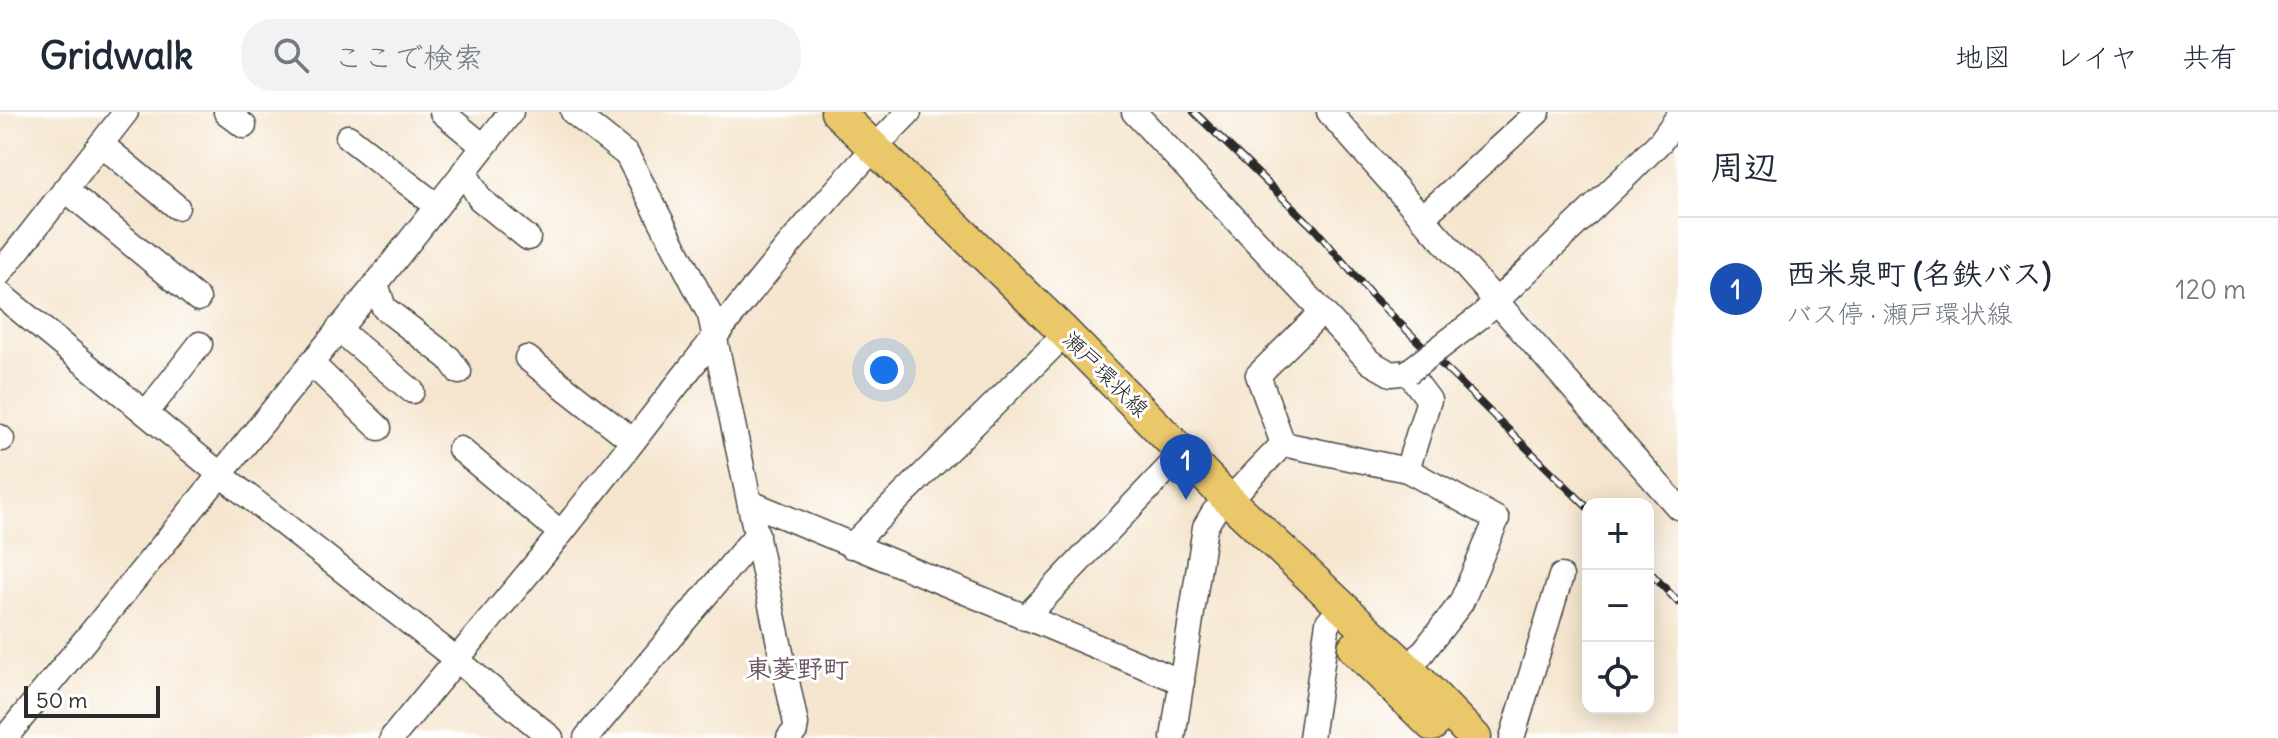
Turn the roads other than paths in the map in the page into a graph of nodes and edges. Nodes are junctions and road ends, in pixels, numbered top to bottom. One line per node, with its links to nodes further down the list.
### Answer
1 (126, 112): 13 (street)
2 (442, 112): 14 (street)
3 (511, 112): 14 (street)
4 (573, 112): 29 (street)
5 (810, 112): 15 (main road, 瀬戸環状線)
6 (837, 112): 15 (main road, 瀬戸環状線)
7 (1134, 112): 27 (street)
8 (908, 113): 15 (street)
9 (1334, 113): 20 (street)
10 (1526, 116): 20 (street)
11 (1678, 117): 26 (street)
12 (348, 137): 18 (street)
13 (101, 144): 17 (street); 19 (street)
14 (483, 146): 16 (street)
15 (867, 154): 29 (street); 31 (main road, 瀬戸環状線); 46 (main road, 瀬戸環状線)
16 (464, 171): 18 (street); 21 (street)
17 (65, 189): 22 (street); 25 (street)
18 (437, 206): 23 (street)
19 (177, 207)
20 (1424, 216): 26 (street)
21 (528, 238)
22 (0, 273)
23 (376, 284): 28 (street); 34 (street)
24 (0, 294): 37 (street)
25 (198, 299)
26 (1489, 309): 35 (street, bridge); 47 (street)
27 (1322, 312): 35 (street); 40 (street)
28 (338, 329): 33 (street); 36 (street)
29 (715, 337): 39 (street); 45 (street)
30 (200, 344): 37 (street)
31 (1051, 348): 42 (main road, 瀬戸環状線); 50 (street)
32 (527, 358): 39 (street)
33 (311, 363): 38 (street); 44 (street)
34 (459, 372)
35 (1408, 372): 43 (street)
36 (412, 391)
37 (147, 412): 44 (street)
38 (379, 428)
39 (633, 441): 48 (street)
40 (1283, 444): 43 (street); 46 (street)
41 (460, 449): 48 (street)
42 (1170, 466): 46 (main road, 瀬戸環状線); 52 (street)
43 (1407, 470): 55 (street)
44 (221, 475): 54 (street); 57 (street)
45 (751, 503): 49 (street); 50 (street)
46 (1222, 506): 53 (main road, 瀬戸環状線); 55 (main road, 瀬戸環状線); 56 (street)
47 (1678, 507)
48 (561, 533): 54 (street)
49 (757, 534): 61 (street); 62 (street)
50 (851, 546): 52 (street)
51 (1561, 576): 66 (street)
52 (1025, 618): 56 (street)
53 (1328, 622): 58 (main road, 瀬戸環状線); 64 (street)
54 (456, 659): 59 (street); 60 (street)
55 (1409, 670): 65 (main road, 瀬戸環状線)
56 (1182, 682): 63 (street)
57 (9, 731)
58 (1432, 732)
59 (392, 738)
60 (551, 738)
61 (586, 738)
62 (789, 738)
63 (1173, 738)
64 (1311, 738)
65 (1475, 738)
66 (1512, 738)

